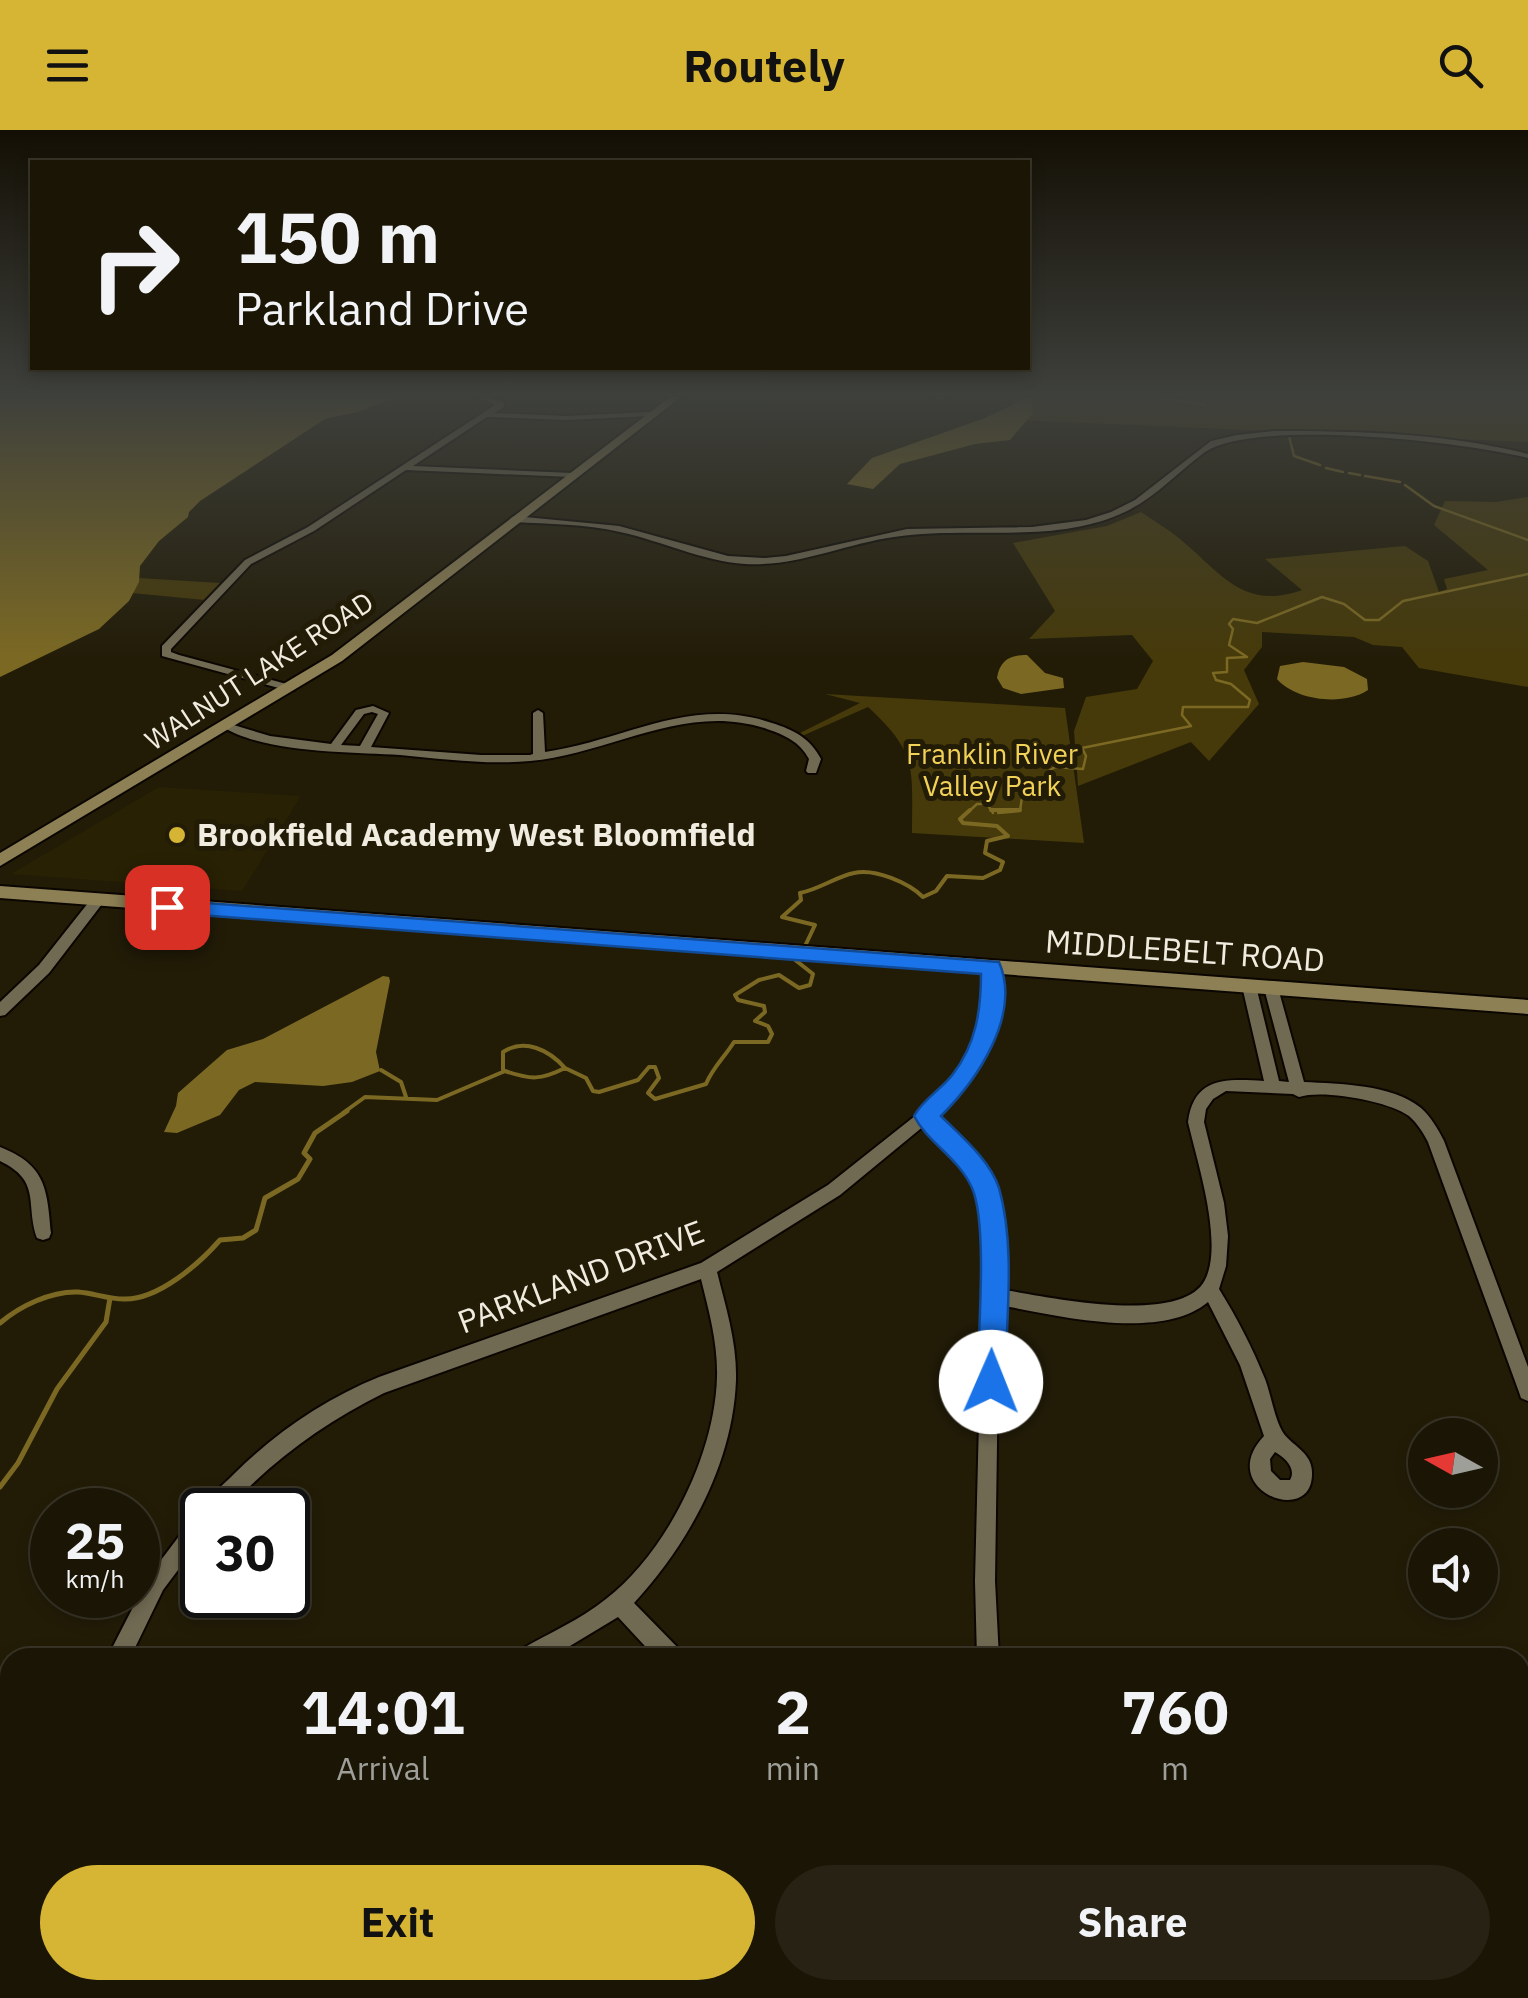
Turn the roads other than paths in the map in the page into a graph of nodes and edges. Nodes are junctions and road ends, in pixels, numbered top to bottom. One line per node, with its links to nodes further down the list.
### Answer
1 (381, 484): 5 (street)
2 (560, 484): 4 (street, WALNUT LAKE ROAD)
3 (1159, 484): 4 (street)
4 (514, 520): 5 (street, WALNUT LAKE ROAD)
5 (290, 688): 7 (street, WALNUT LAKE ROAD)
6 (538, 713): 10 (street)
7 (227, 726): 8 (street); 12 (street, WALNUT LAKE ROAD)
8 (334, 746): 9 (street); 9 (street)
9 (364, 749): 10 (street)
10 (539, 757): 11 (street)
11 (812, 772)
12 (0, 860)
13 (0, 892): 14 (street, MIDDLEBELT ROAD)
14 (97, 902): 15 (street, MIDDLEBELT ROAD); 19 (street)
15 (992, 967): 16 (street, MIDDLEBELT ROAD); 21 (street, PARKLAND DRIVE)
16 (1249, 986): 17 (street, MIDDLEBELT ROAD); 20 (street)
17 (1272, 988): 18 (street, MIDDLEBELT ROAD); 20 (street)
18 (1528, 1007)
19 (0, 1011)
20 (1286, 1089): 25 (street); 27 (street)
21 (926, 1116): 24 (street, PARKLAND DRIVE); 26 (street)
22 (0, 1154): 23 (street)
23 (43, 1234)
24 (707, 1269): 29 (street, PARKLAND DRIVE); 31 (street)
25 (1210, 1289): 26 (street); 28 (street)
26 (992, 1296): 35 (street)
27 (1528, 1392)
28 (1275, 1440)
29 (232, 1488)
30 (180, 1551): 32 (street)
31 (620, 1603): 33 (street); 34 (street)
32 (123, 1648)
33 (545, 1648)
34 (663, 1648)
35 (988, 1648)

